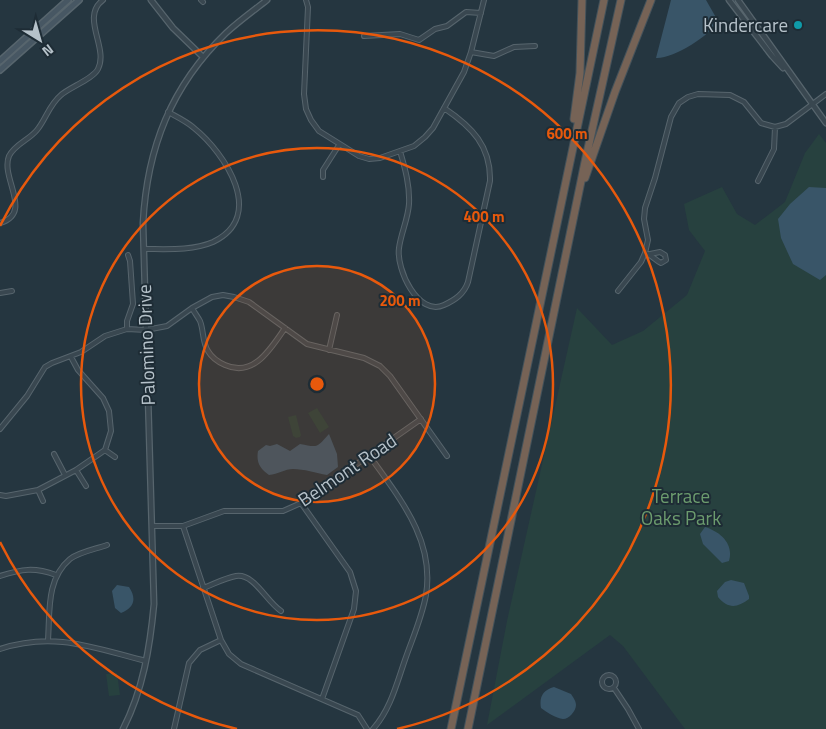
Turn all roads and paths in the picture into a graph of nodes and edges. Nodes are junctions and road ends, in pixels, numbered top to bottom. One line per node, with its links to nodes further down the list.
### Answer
1 (68, 0): 19 (main road)
2 (79, 0): 20 (main road)
3 (103, 0): 34 (street)
4 (151, 0): 18 (street)
5 (267, 0): 18 (street, Palomino Drive)
6 (306, 0): 28 (street)
7 (484, 0): 14 (street)
8 (582, 0): 30 (highway)
9 (604, 0): 30 (highway)
10 (620, 0): 33 (highway)
11 (651, 0): 33 (highway)
12 (738, 0): 13 (street); 21 (street)
13 (730, 2): 21 (street)
14 (481, 13): 15 (street); 17 (street)
15 (364, 36)
16 (535, 46): 17 (street)
17 (472, 52): 24 (street)
18 (203, 57): 25 (street, Palomino Drive)
19 (0, 61)
20 (0, 70)
21 (794, 80): 23 (street)
22 (826, 94): 23 (street)
23 (812, 105): 26 (street); 27 (street)
24 (444, 108): 29 (street); 29 (street)
25 (168, 112): 35 (street, Palomino Drive); 35 (street)
26 (826, 123)
27 (775, 127): 32 (street); 38 (street)
28 (340, 145): 29 (street); 31 (street)
29 (400, 151)
30 (570, 158): 78 (highway)
31 (323, 176)
32 (758, 182)
33 (577, 202): 79 (highway)
34 (0, 223)
35 (144, 249): 44 (street, Palomino Drive)
36 (128, 255): 43 (street)
37 (12, 291): 39 (street)
38 (618, 291)
39 (0, 293)
40 (192, 308): 42 (street); 42 (street); 44 (street)
41 (337, 315): 45 (street)
42 (285, 328): 45 (street)
43 (127, 329): 44 (street); 46 (street)
44 (146, 330): 61 (street, Palomino Drive)
45 (329, 350): 47 (street)
46 (71, 357): 48 (street); 49 (street)
47 (421, 419): 51 (street, Belmont Road); 52 (street)
48 (0, 429)
49 (105, 450): 53 (street); 54 (street)
50 (54, 454): 55 (street)
51 (369, 455): 60 (street, Belmont Road); 77 (street)
52 (446, 456)
53 (115, 457)
54 (76, 470): 55 (street); 56 (street)
55 (65, 476): 57 (street)
56 (86, 486)
57 (38, 490): 58 (street); 59 (street)
58 (0, 495)
59 (43, 502)
60 (301, 503): 62 (street, Belmont Road); 73 (street)
61 (153, 526): 62 (street, Belmont Road); 71 (street, Palomino Drive)
62 (182, 526): 66 (street)
63 (107, 545): 64 (street)
64 (56, 575): 65 (street); 68 (street)
65 (0, 576)
66 (203, 588): 67 (street); 69 (street)
67 (281, 611)
68 (48, 640): 70 (street); 71 (street)
69 (222, 640): 73 (street); 75 (street)
70 (0, 649)
71 (146, 662): 74 (street, Palomino Drive)
72 (614, 688): 72 (street); 80 (street)
73 (322, 699): 76 (street)
74 (123, 729)
75 (174, 729)
76 (367, 729)
77 (373, 729)
78 (451, 729)
79 (468, 729)
80 (639, 729)

